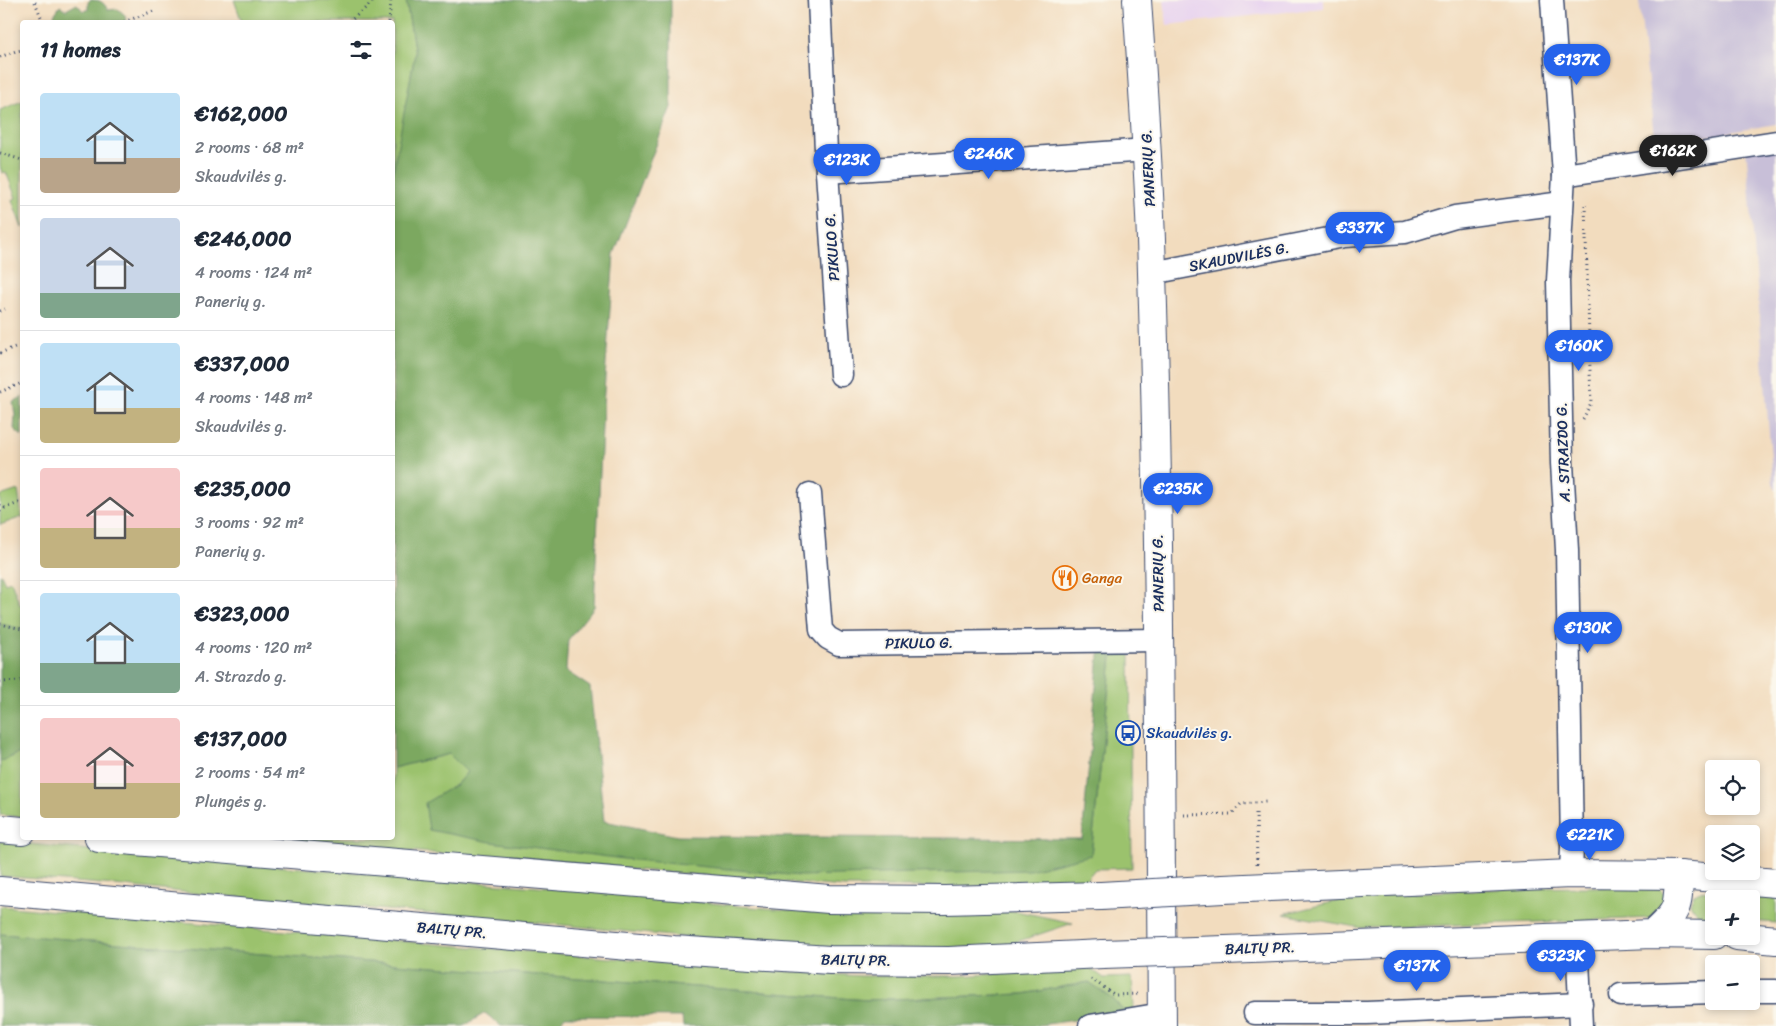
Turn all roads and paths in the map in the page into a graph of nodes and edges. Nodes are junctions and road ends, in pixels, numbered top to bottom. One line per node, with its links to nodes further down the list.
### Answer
1 (374, 0): 10 (path)
2 (390, 0): 11 (path)
3 (819, 0): 18 (street, PIKULO G.)
4 (1137, 0): 15 (main road, PANERIŲ G.)
5 (1552, 0): 19 (street, A. STRAZDO G.)
6 (35, 2): 8 (path)
7 (156, 10): 9 (path)
8 (42, 20)
9 (129, 20)
10 (351, 20)
11 (389, 20)
12 (20, 50): 13 (path)
13 (0, 57)
14 (1776, 142): 19 (street)
15 (1147, 150): 18 (street); 21 (main road, PANERIŲ G.)
16 (0, 153): 17 (path)
17 (20, 159)
18 (827, 172): 26 (street, PIKULO G.)
19 (1574, 173): 20 (street, A. STRAZDO G.); 29 (path)
20 (1562, 203): 21 (street, SKAUDVILĖS G.); 47 (street, A. STRAZDO G.)
21 (1152, 273): 37 (main road, PANERIŲ G.)
22 (5, 309): 23 (path)
23 (0, 311)
24 (15, 347): 25 (path)
25 (0, 353)
26 (841, 375)
27 (20, 384): 28 (path)
28 (0, 392)
29 (1582, 420)
30 (810, 494): 37 (street, PIKULO G.)
31 (20, 503): 33 (path)
32 (0, 504): 33 (path)
33 (5, 508): 34 (path)
34 (0, 512)
35 (0, 624): 36 (path)
36 (20, 629)
37 (1159, 640): 42 (main road, PANERIŲ G.)
38 (20, 681): 39 (path)
39 (0, 682)
40 (1266, 802): 42 (path)
41 (1256, 813): 46 (path)
42 (1161, 816): 63 (main road, PANERIŲ G.)
43 (0, 829): 44 (main road)
44 (20, 831)
45 (123, 840): 51 (main road, bridge)
46 (1257, 864)
47 (1571, 874): 48 (main road); 51 (main road, bridge)
48 (1679, 875): 49 (main road); 52 (main road)
49 (1776, 883)
50 (0, 891): 57 (main road, BALTŲ PR., bridge)
51 (1146, 894): 57 (main road)
52 (1653, 934): 53 (main road, BALTŲ PR.); 54 (main road, BALTŲ PR.)
53 (1705, 935)
54 (1578, 937): 57 (main road, BALTŲ PR., bridge); 65 (street)
55 (1760, 938): 56 (main road)
56 (1776, 940)
57 (1148, 953)
58 (1090, 978): 63 (path)
59 (1776, 990): 60 (street)
60 (1760, 991)
61 (1705, 992): 62 (street)
62 (1621, 994)
63 (1162, 1011): 67 (street)
64 (1255, 1013): 66 (street)
65 (1581, 1015): 66 (street)
66 (1367, 1019)
67 (1090, 1026)

